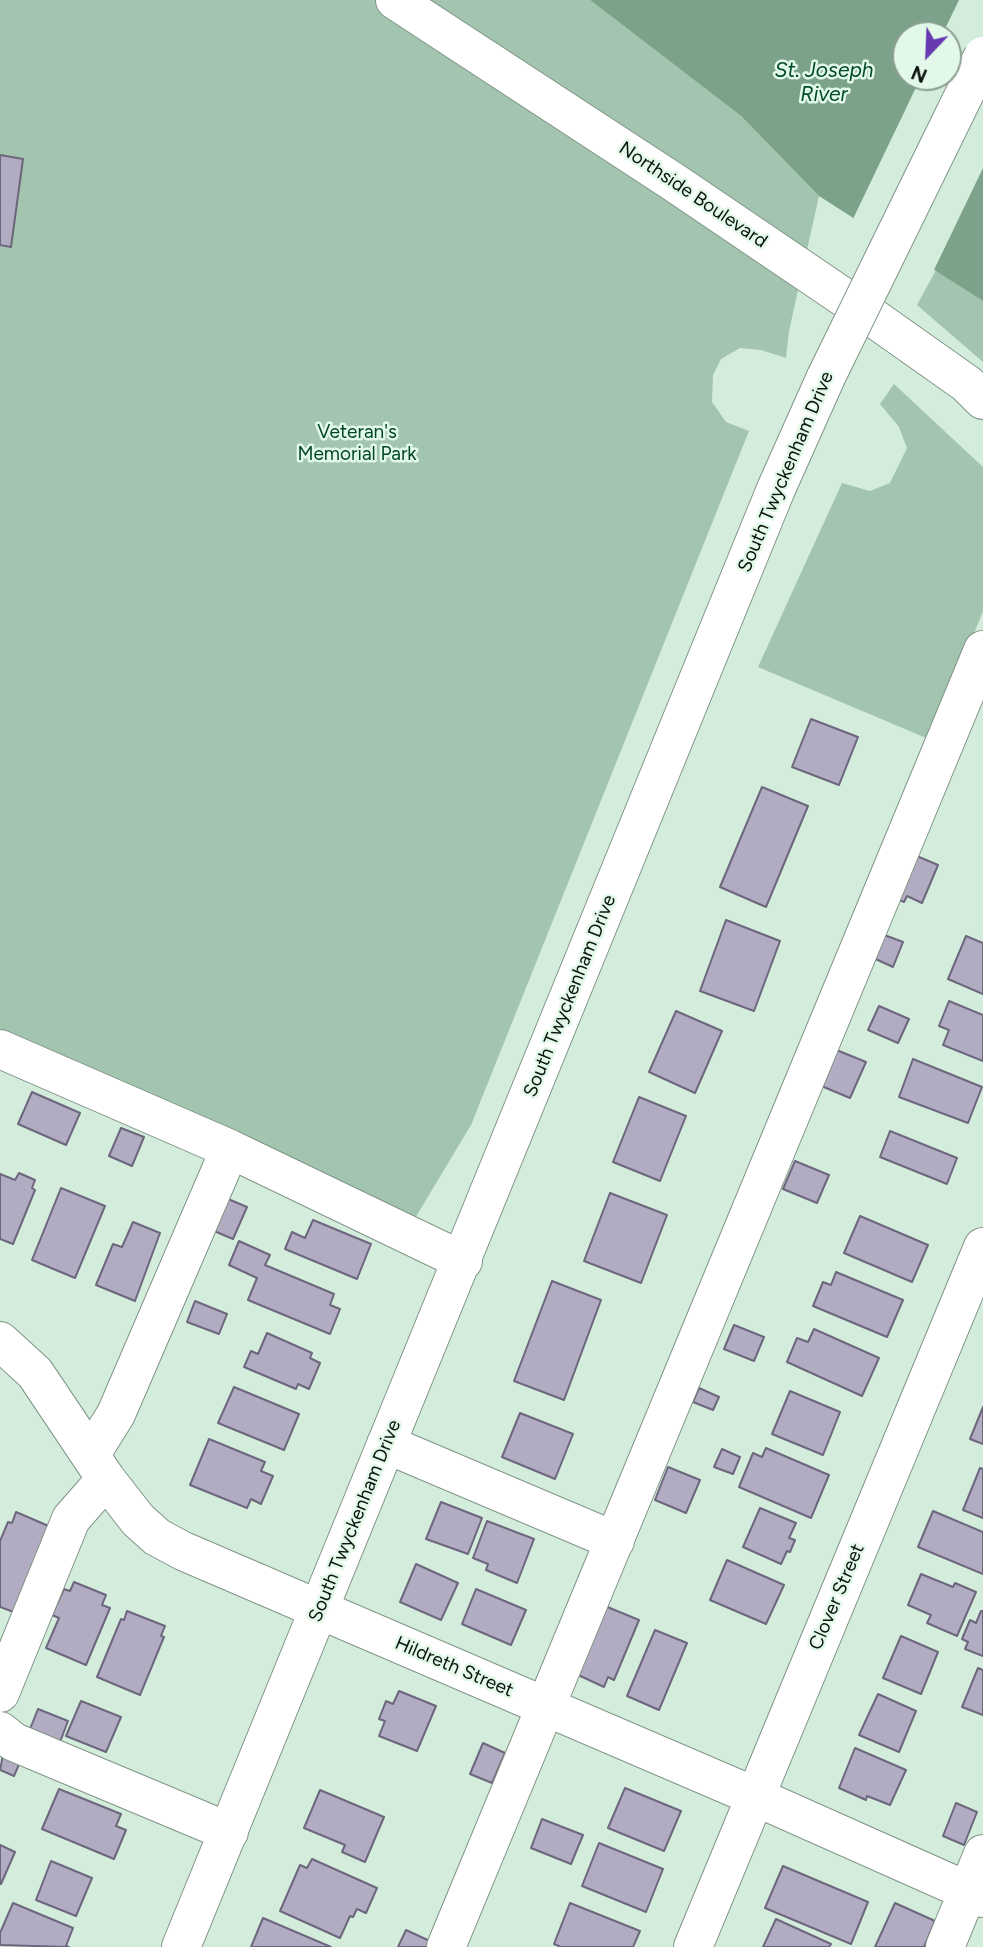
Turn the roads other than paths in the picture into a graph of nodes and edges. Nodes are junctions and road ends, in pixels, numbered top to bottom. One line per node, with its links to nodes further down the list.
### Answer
1 (395, 0): 3 (street, Northside Boulevard)
2 (983, 56): 8 (street, South Twyckenham Drive, bridge)
3 (983, 400)
4 (983, 650): 12 (street)
5 (0, 1049): 6 (street)
6 (230, 1149): 8 (street); 11 (street)
7 (983, 1247): 17 (street, Clover Street)
8 (463, 1261): 10 (street, South Twyckenham Drive)
9 (0, 1341): 11 (street, Hildreth Street)
10 (386, 1444): 12 (street); 13 (street, South Twyckenham Drive)
11 (98, 1466): 13 (street, Hildreth Street); 14 (street)
12 (614, 1541): 15 (street)
13 (320, 1609): 15 (street, Hildreth Street); 18 (street, South Twyckenham Drive)
14 (0, 1693)
15 (546, 1707): 17 (street, Hildreth Street); 22 (street)
16 (0, 1731): 18 (street)
17 (754, 1796): 20 (street, Hildreth Street); 23 (street, Clover Street)
18 (229, 1832): 21 (street, South Twyckenham Drive)
19 (983, 1854): 20 (street)
20 (975, 1895): 24 (street)
21 (181, 1947)
22 (446, 1947)
23 (693, 1947)
24 (945, 1947)

